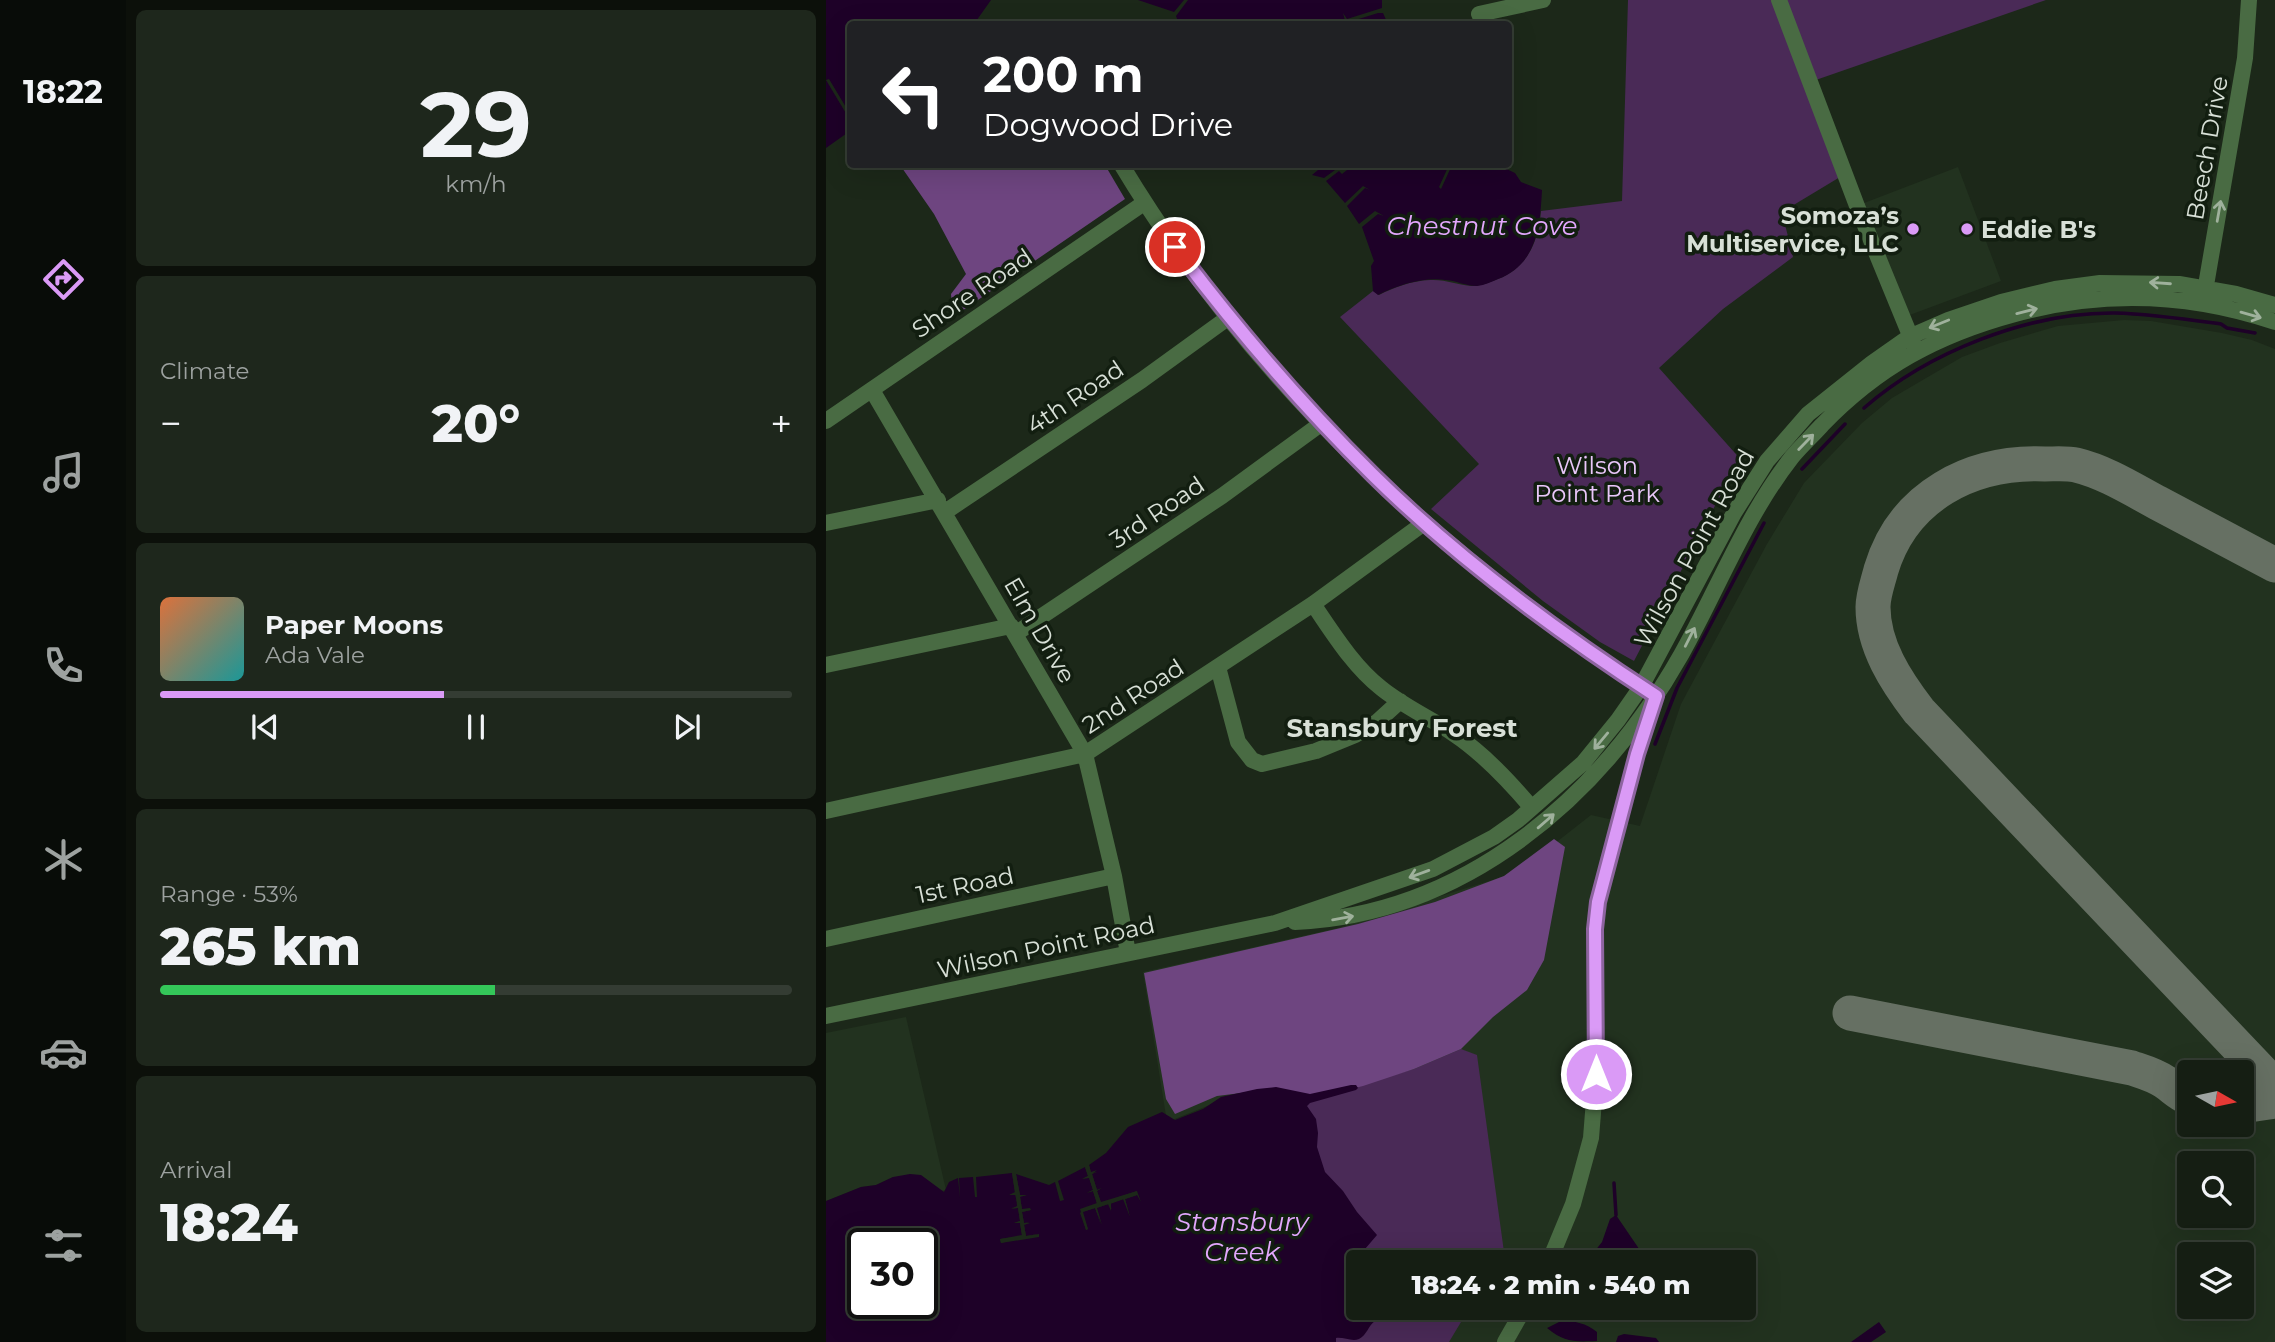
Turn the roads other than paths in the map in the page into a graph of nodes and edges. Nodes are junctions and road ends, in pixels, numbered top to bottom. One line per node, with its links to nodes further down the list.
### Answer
1 (1543, 0): 4 (street)
2 (1779, 0): 11 (street)
3 (2249, 0): 7 (street, Beech Drive, one-way to 3)
4 (1479, 14)
5 (1123, 168): 6 (street)
6 (1144, 203): 9 (street); 12 (street, Shore Road)
7 (2204, 295): 8 (street, Wilson Point Road); 10 (street, Wilson Point Road, one-way to 10); 11 (street, Wilson Point Road)
8 (2275, 305)
9 (1228, 317): 14 (street); 15 (street, 4th Road)
10 (2275, 322)
11 (1913, 344): 22 (street, Wilson Point Road); 23 (street, Wilson Point Road, one-way to 11)
12 (873, 390): 13 (street, Shore Road); 15 (street, Elm Drive)
13 (826, 421)
14 (1322, 424): 17 (street); 19 (street, 3rd Road)
15 (942, 506): 16 (street, 4th Road); 19 (street, Elm Drive)
16 (826, 523)
17 (1424, 523): 18 (street, 2nd Road); 22 (street)
18 (1313, 604): 21 (street, 2nd Road); 24 (street)
19 (1013, 630): 20 (street, 3rd Road); 25 (street, Elm Drive)
20 (826, 665)
21 (1218, 667): 24 (street); 25 (street, 2nd Road)
22 (1642, 687): 23 (street); 26 (street, Wilson Point Road, one-way to 26)
23 (1656, 696): 29 (street, Wilson Point Road, one-way to 23); 33 (street)
24 (1400, 701): 26 (street)
25 (1085, 754): 27 (street, 2nd Road); 28 (street, Elm Drive)
26 (1532, 808): 29 (street, Wilson Point Road, one-way to 29)
27 (826, 811)
28 (1114, 876): 30 (street, 1st Road); 31 (street, Elm Drive)
29 (1275, 923): 31 (street, Wilson Point Road)
30 (826, 939)
31 (1128, 953): 32 (street, Wilson Point Road)
32 (826, 1016)
33 (1555, 1250)
34 (1518, 1320): 35 (street)
35 (1505, 1342)

